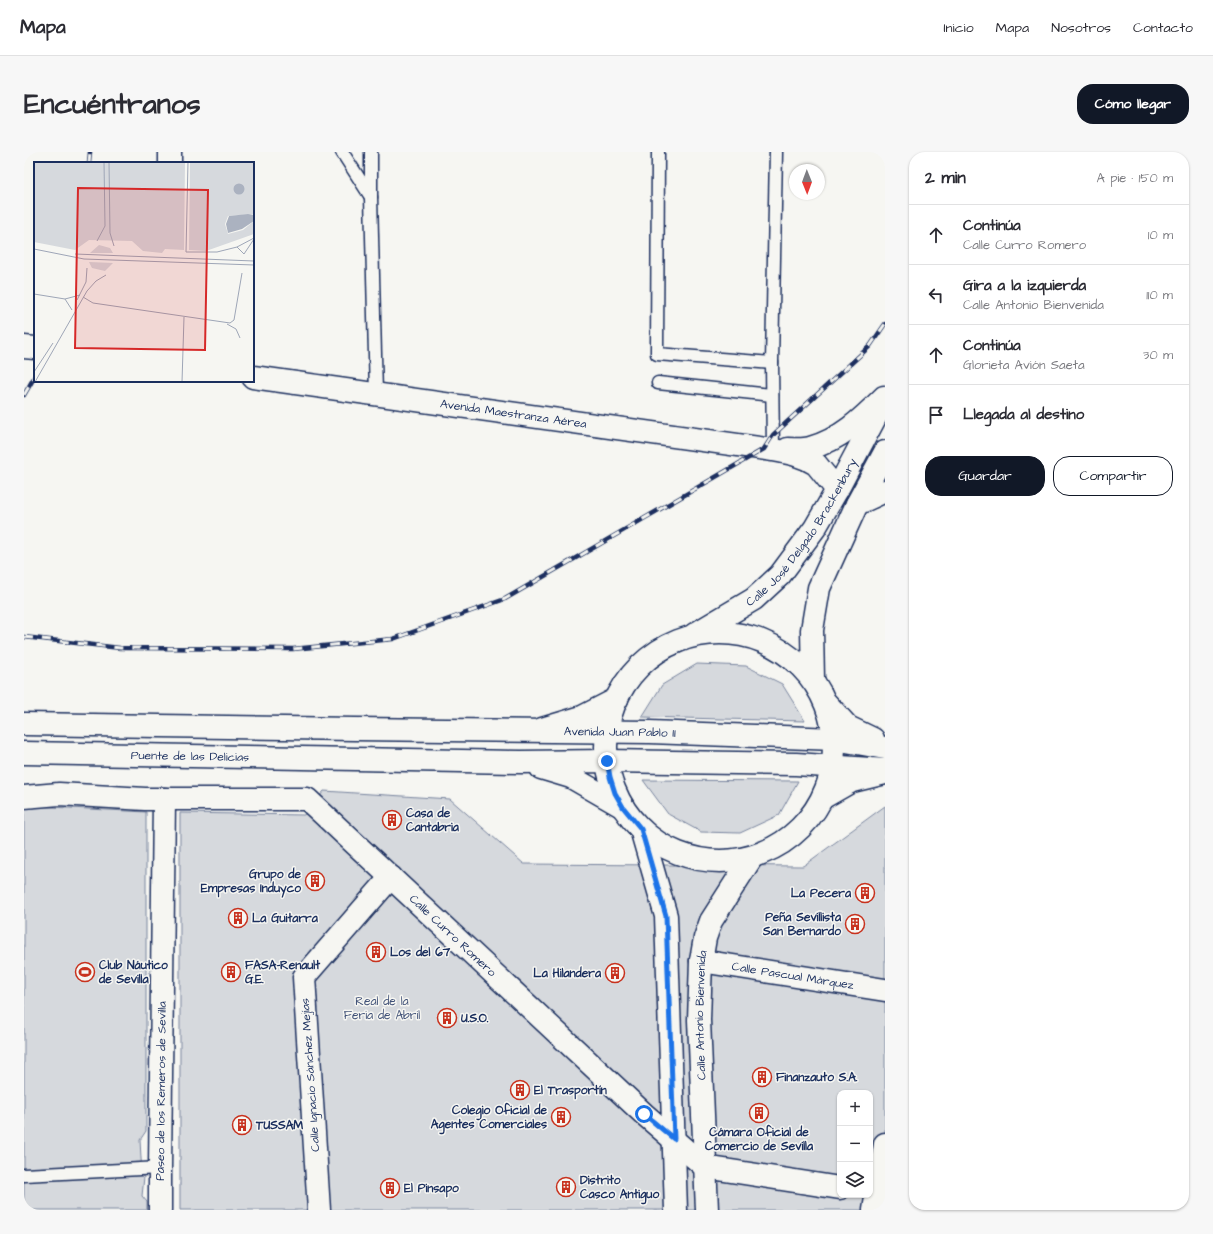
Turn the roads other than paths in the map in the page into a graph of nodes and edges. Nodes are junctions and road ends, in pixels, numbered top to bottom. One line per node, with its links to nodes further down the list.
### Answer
1 (342, 152): 5 (lane)
2 (371, 152): 5 (lane)
3 (658, 152): 8 (lane)
4 (776, 152): 8 (lane)
5 (371, 197): 11 (lane)
6 (24, 347): 7 (main road)
7 (34, 348)
8 (772, 363): 12 (lane)
9 (254, 377): 11 (main road, Avenida Maestranza Aérea)
10 (658, 383): 12 (lane)
11 (376, 394): 14 (main road, Avenida Maestranza Aérea)
12 (772, 395): 14 (lane)
13 (885, 398): 14 (main road); 16 (main road, Calle José Delgado Brackenbury)
14 (773, 450): 16 (main road)
15 (885, 452): 18 (main road, Calle José Delgado Brackenbury)
16 (837, 490): 19 (main road, Calle José Delgado Brackenbury)
17 (885, 491): 18 (main road)
18 (857, 504): 20 (main road, Calle José Delgado Brackenbury)
19 (688, 638): 20 (main road); 21 (main road)
20 (813, 680): 22 (main road)
21 (617, 699): 24 (main road); 25 (main road)
22 (826, 703): 26 (main road); 27 (main road)
23 (24, 724): 24 (main road, Avenida Juan Pablo II)
24 (538, 731): 25 (main road, Avenida Juan Pablo II)
25 (607, 732): 26 (main road, Avenida Juan Pablo II); 30 (main road)
26 (835, 739): 28 (main road, Avenida Juan Pablo II); 32 (main road)
27 (885, 745)
28 (885, 748)
29 (24, 753): 31 (main road, Puente de las Delicias)
30 (607, 761): 31 (main road); 32 (main road); 37 (main road)
31 (521, 762): 37 (main road)
32 (834, 766): 33 (main road); 34 (main road)
33 (885, 771): 34 (main road)
34 (824, 797): 39 (main road)
35 (24, 798): 36 (main road)
36 (164, 799): 40 (main road, Calle Curro Romero); 46 (main road, Paseo de los Remeros de Sevilla)
37 (623, 807): 38 (main road)
38 (641, 829): 39 (main road); 43 (main road)
39 (752, 857): 41 (main road, Calle Antonio Bienvenida)
40 (391, 877): 43 (main road, Calle Curro Romero); 51 (main road, Calle Ignacio Sánchez Mejías)
41 (701, 961): 42 (main road, Calle Pascual Márquez); 45 (main road, Calle Antonio Bienvenida)
42 (885, 990)
43 (674, 1139): 45 (main road, Calle Curro Romero); 52 (main road)
44 (885, 1144): 49 (main road)
45 (705, 1167): 48 (main road); 53 (main road, Calle Antonio Bienvenida)
46 (160, 1168): 47 (lane); 50 (main road, Paseo de los Remeros de Sevilla)
47 (24, 1175)
48 (837, 1188)
49 (876, 1198)
50 (160, 1210)
51 (319, 1210)
52 (676, 1210)
53 (707, 1210)

